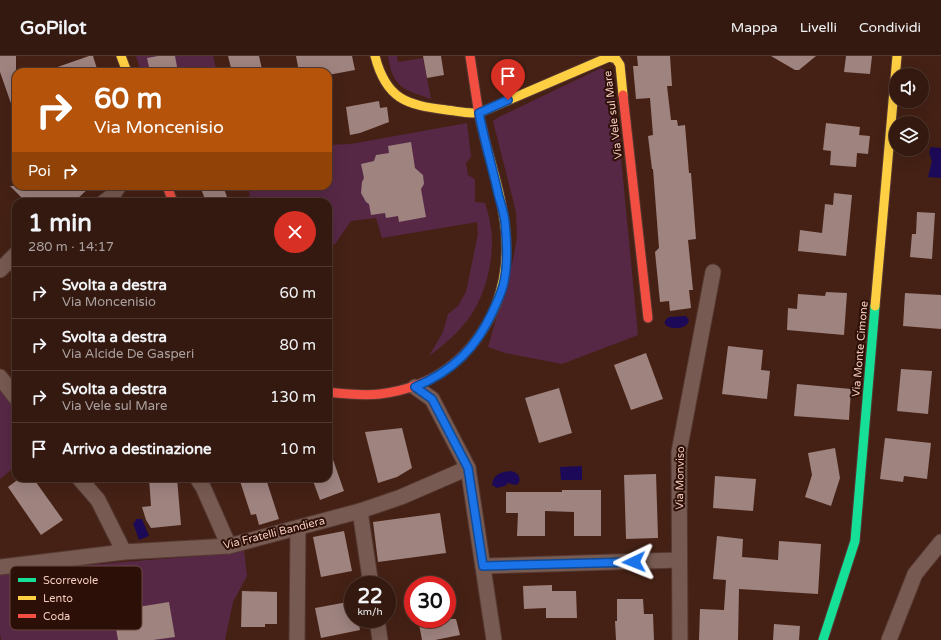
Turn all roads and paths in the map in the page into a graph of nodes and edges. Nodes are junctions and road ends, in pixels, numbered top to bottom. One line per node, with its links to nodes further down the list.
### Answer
1 (121, 56): 5 (street)
2 (375, 56): 6 (street)
3 (470, 56): 6 (street)
4 (897, 56): 34 (street, Via Monte Cimone)
5 (126, 68)
6 (479, 113): 12 (street, Via Vele sul Mare); 14 (street)
7 (116, 190): 8 (street)
8 (109, 198)
9 (12, 258): 10 (street)
10 (0, 270)
11 (713, 272): 25 (street, Via Monviso)
12 (648, 318)
13 (0, 377): 16 (street)
14 (415, 387): 15 (street); 17 (street)
15 (332, 392)
16 (12, 393)
17 (468, 468): 20 (street, Via Fratelli Bandiera); 26 (street)
18 (82, 482): 24 (street)
19 (199, 482): 23 (street)
20 (360, 511): 21 (street, Via Fratelli Bandiera); 28 (street)
21 (298, 528): 23 (street, Via Fratelli Bandiera); 30 (street)
22 (941, 542): 35 (street)
23 (229, 546): 24 (street, Via Fratelli Bandiera)
24 (124, 552): 27 (street, Via Fratelli Bandiera)
25 (679, 560): 26 (street); 33 (street, Via Monviso)
26 (483, 566): 32 (street)
27 (0, 567)
28 (370, 576)
29 (378, 628): 31 (street)
30 (298, 640)
31 (380, 640)
32 (494, 640)
33 (680, 640)
34 (823, 640)
35 (889, 640)

